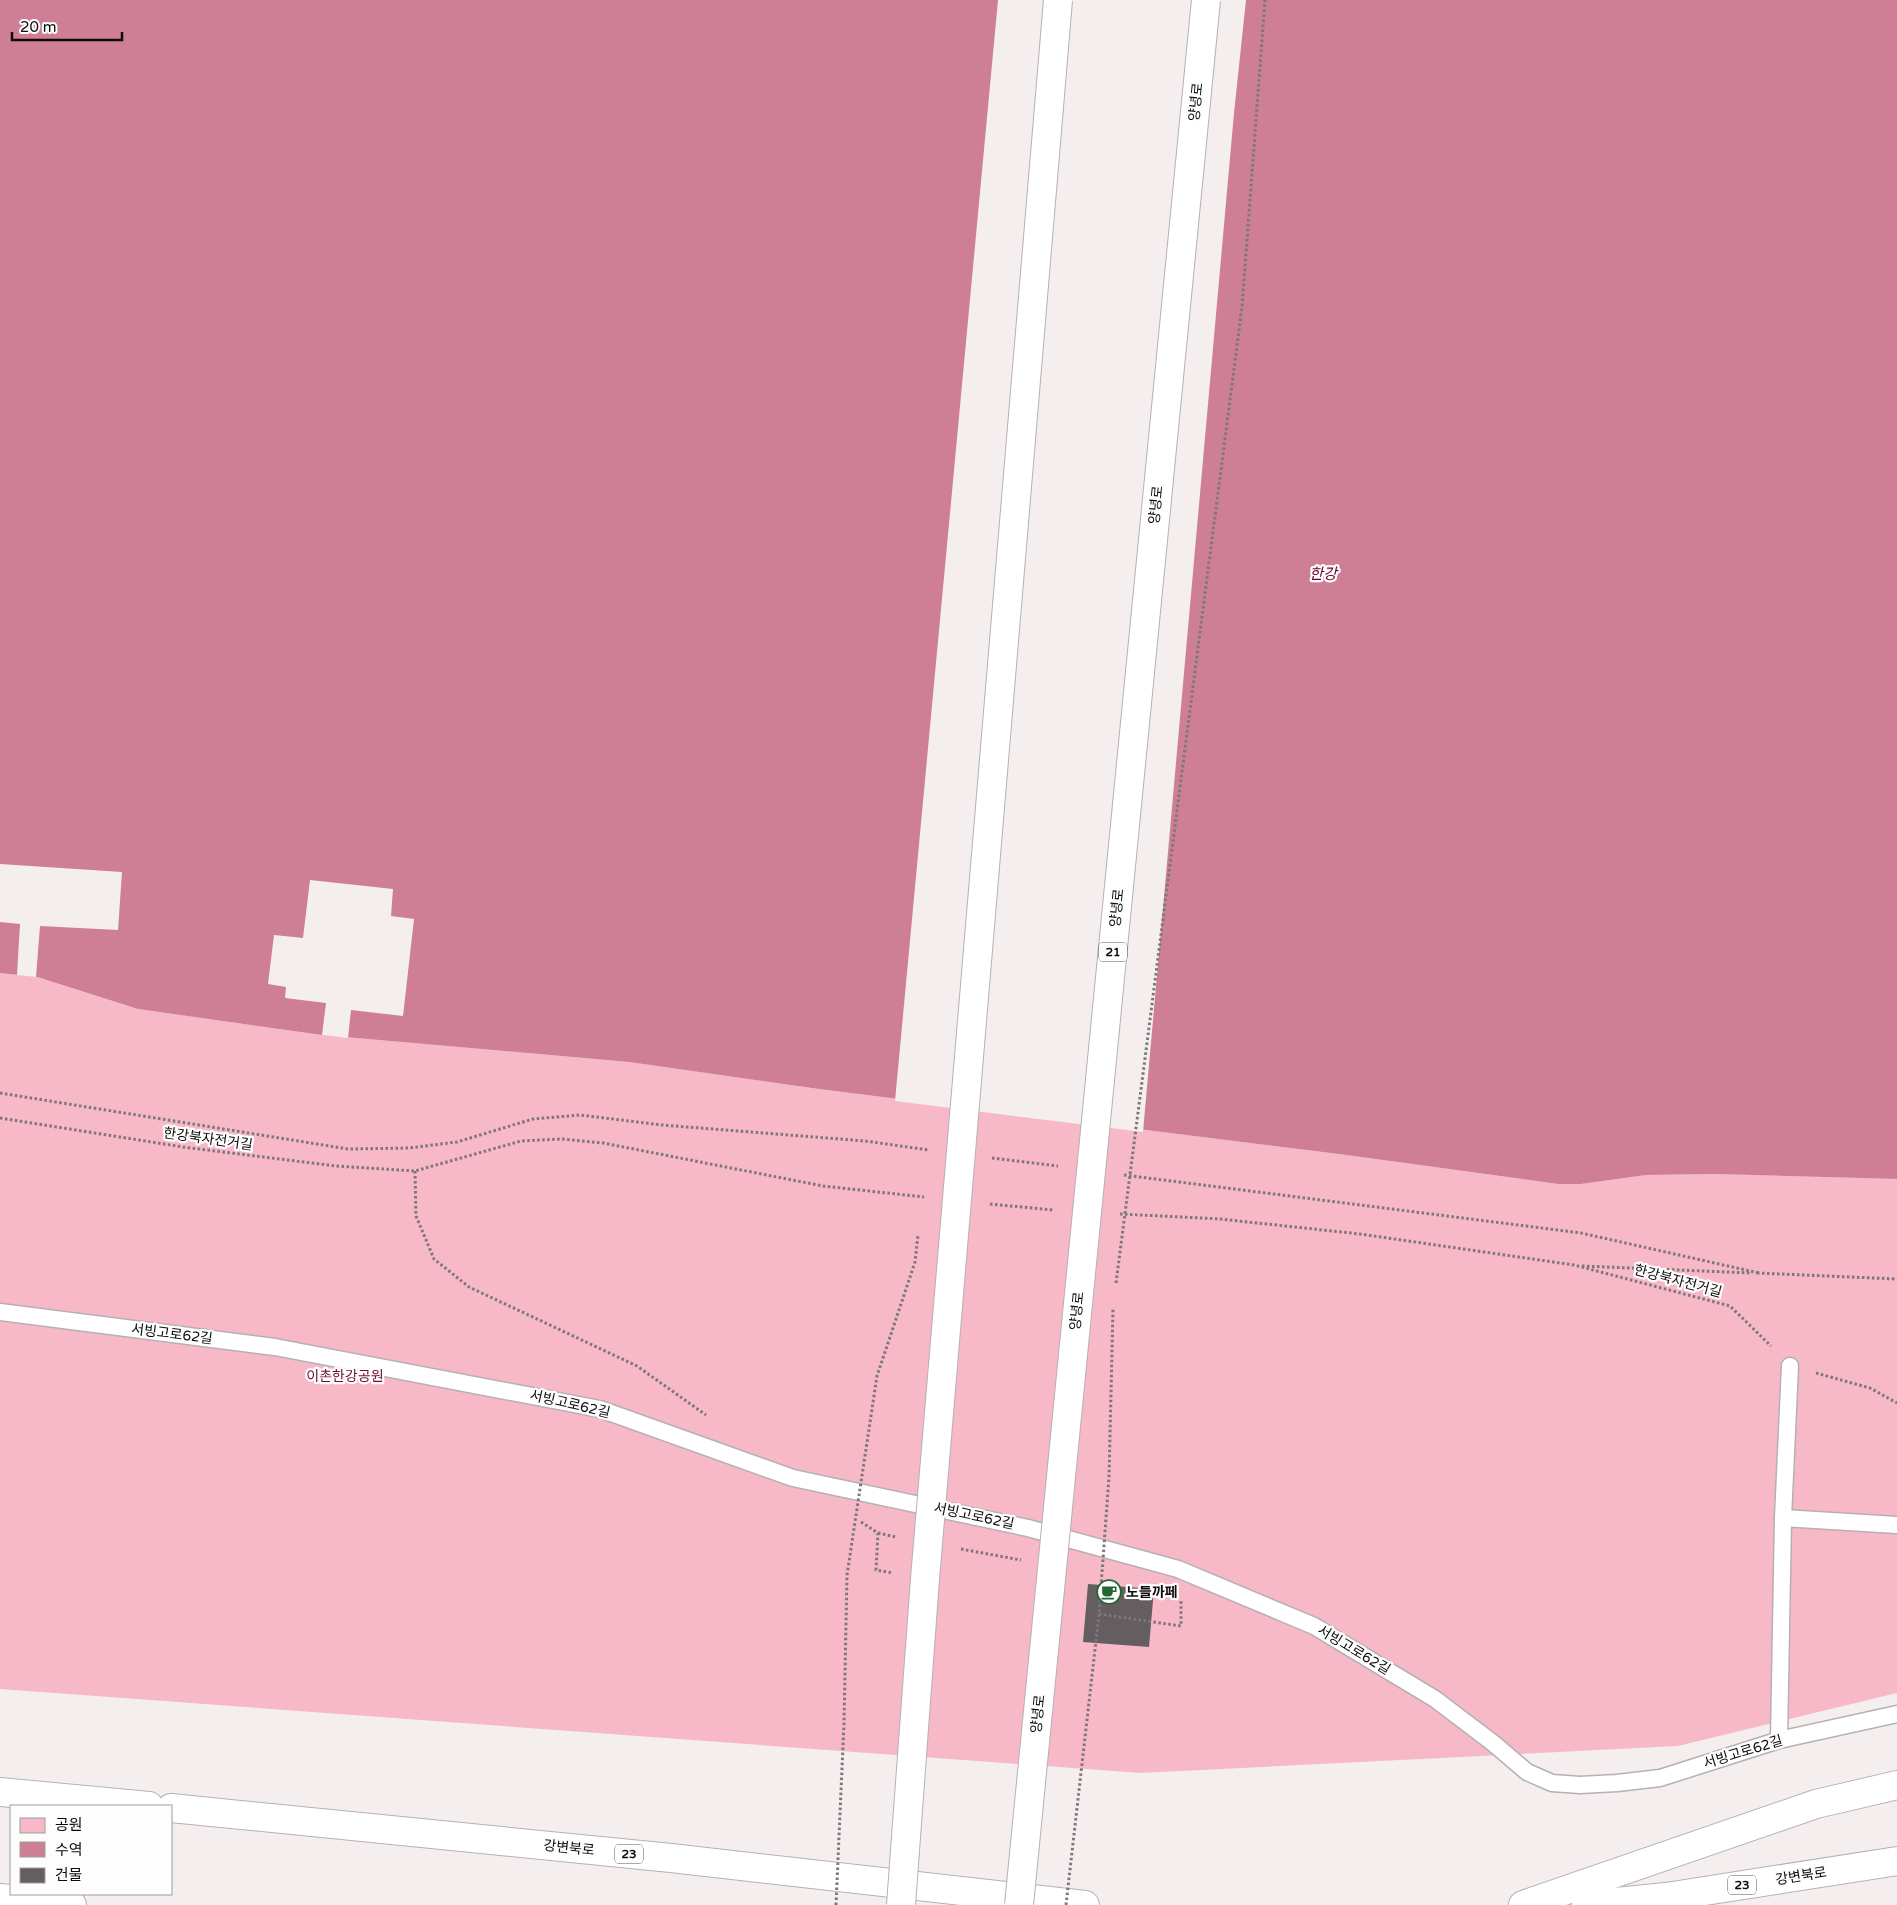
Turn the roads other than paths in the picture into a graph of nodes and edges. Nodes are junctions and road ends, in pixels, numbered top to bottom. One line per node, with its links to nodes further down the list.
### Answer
1 (1058, 0): 16 (main road, bridge)
2 (1206, 0): 17 (main road, 양녕로 / 21, bridge)
3 (0, 1312): 8 (lane, 서빙고로62길)
4 (1790, 1366): 5 (lane)
5 (1783, 1518): 6 (lane); 8 (lane)
6 (1897, 1525)
7 (1897, 1714): 8 (lane, 서빙고로62길)
8 (1779, 1740)
9 (1897, 1785): 19 (main road)
10 (0, 1792): 11 (main road)
11 (138, 1805)
12 (172, 1808): 18 (main road, 강변북로 / 23)
13 (1897, 1861): 20 (main road, 강변북로 / 23)
14 (0, 1898): 15 (main road)
15 (72, 1905)
16 (901, 1905)
17 (1020, 1905)
18 (1085, 1905)
19 (1523, 1905)
20 (1586, 1905)

